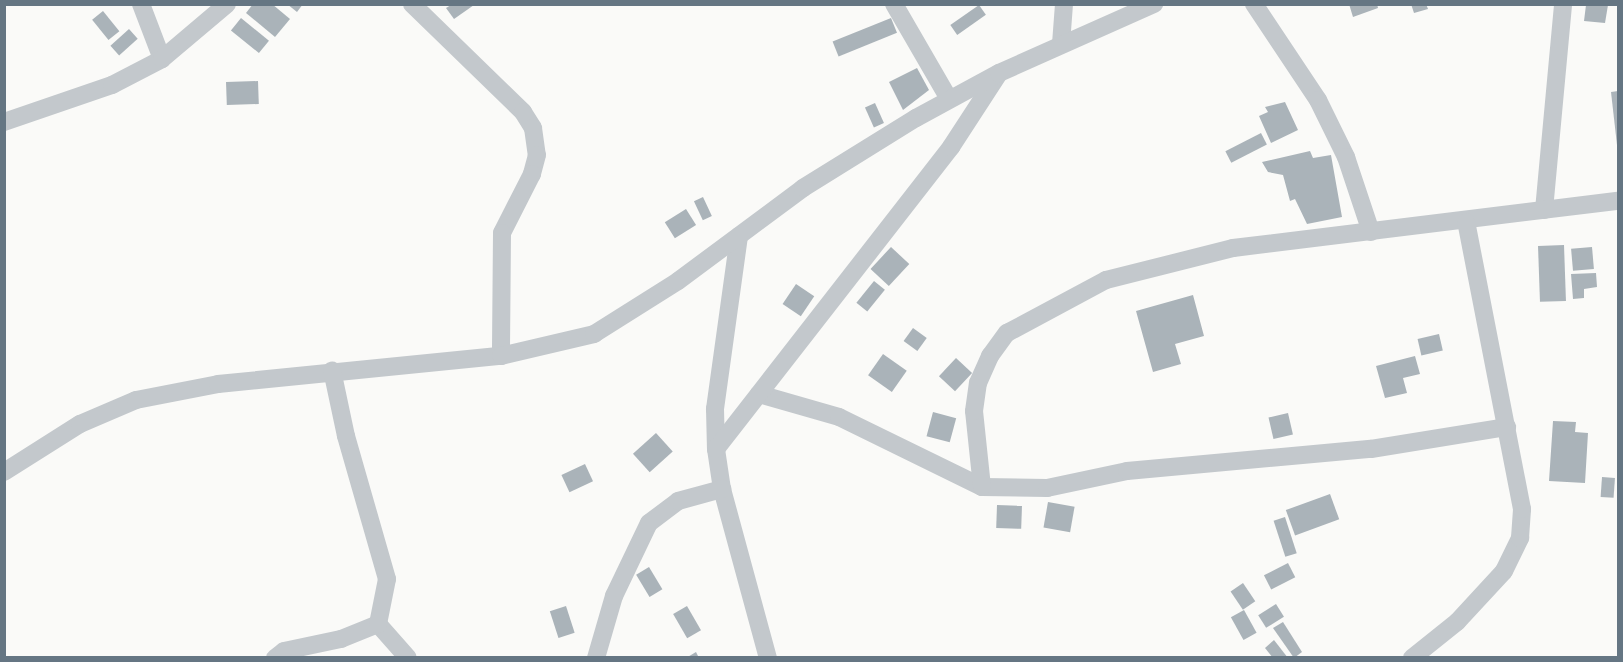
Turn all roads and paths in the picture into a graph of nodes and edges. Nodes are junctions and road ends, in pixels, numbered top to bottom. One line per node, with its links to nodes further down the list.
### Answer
1 (141, 4): 10 (street)
2 (227, 4): 10 (street)
3 (412, 4): 19 (street)
4 (894, 4): 12 (street)
5 (1064, 4): 9 (street)
6 (1154, 4): 9 (street)
7 (1254, 4): 17 (street)
8 (1563, 4): 15 (street)
9 (1061, 44): 11 (street)
10 (162, 59): 13 (street)
11 (999, 73): 12 (street); 21 (street)
12 (949, 99): 18 (street)
13 (4, 122)
14 (1618, 201): 15 (street)
15 (1544, 210): 16 (street)
16 (1467, 222): 17 (street); 22 (street)
17 (1371, 232): 25 (street)
18 (739, 236): 19 (street); 23 (street)
19 (501, 356): 20 (street)
20 (332, 370): 24 (street); 27 (street)
21 (759, 394): 23 (street); 25 (street)
22 (1507, 427): 25 (street); 32 (street)
23 (716, 449): 26 (street)
24 (4, 472)
25 (982, 487)
26 (722, 489): 30 (street); 31 (street)
27 (378, 624): 28 (street); 29 (street)
28 (275, 657)
29 (408, 657)
30 (596, 657)
31 (768, 657)
32 (1412, 657)

